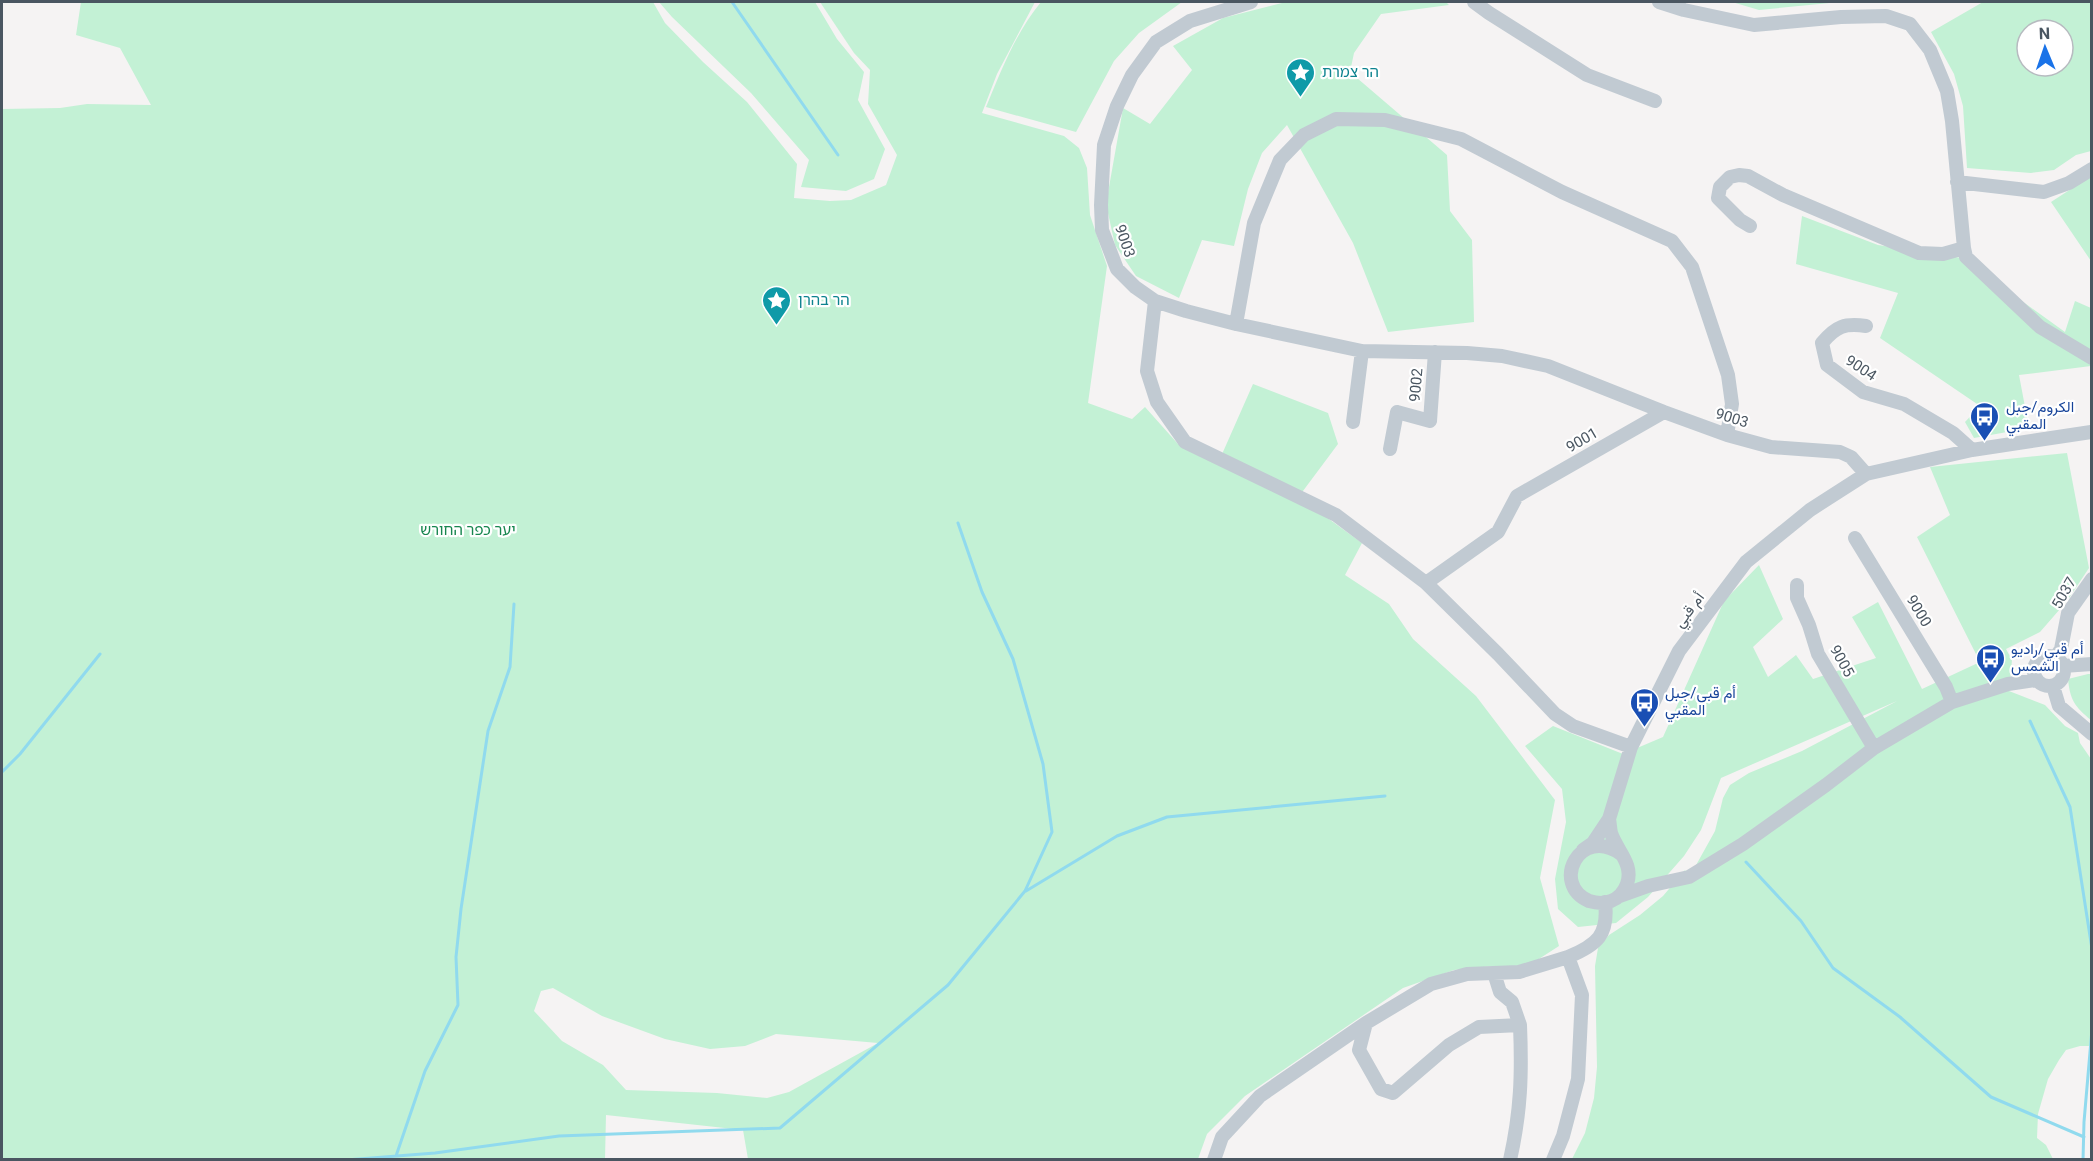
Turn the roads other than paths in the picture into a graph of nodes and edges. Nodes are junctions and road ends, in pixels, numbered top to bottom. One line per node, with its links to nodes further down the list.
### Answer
1 (1251, 2): 9 (street, 9003)
2 (1474, 2): 4 (street)
3 (1659, 2): 6 (street)
4 (1655, 101)
5 (2091, 169): 6 (street)
6 (1957, 182): 8 (street)
7 (1750, 226): 8 (street)
8 (1964, 248): 14 (street)
9 (1155, 301): 10 (street, 9003); 25 (street)
10 (1236, 324): 12 (street, 9003); 19 (street)
11 (1866, 326): 21 (street, 9004)
12 (1362, 351): 13 (street, 9003); 16 (street)
13 (1435, 352): 15 (street, 9003); 20 (street, 9002)
14 (2091, 358)
15 (1664, 412): 19 (street, 9003); 25 (street, 9001)
16 (1353, 422)
17 (2091, 426): 18 (street)
18 (2091, 433): 21 (street)
19 (1727, 435): 22 (street, 9003)
20 (1390, 449)
21 (1972, 450): 22 (street)
22 (1866, 474): 33 (street, أم قبي)
23 (1855, 538): 31 (street, 9000)
24 (2091, 579): 27 (street, 5037)
25 (1426, 583): 33 (street)
26 (1797, 585): 34 (street, 9005)
27 (2059, 662): 28 (street); 29 (street); 30 (street)
28 (2091, 664)
29 (2036, 680): 30 (street); 31 (street)
30 (2053, 686): 32 (street)
31 (1952, 702): 34 (street)
32 (2091, 734)
33 (1631, 747): 35 (street, أم قبي)
34 (1875, 748): 38 (street)
35 (1609, 819): 36 (street, أم قبي); 37 (street)
36 (1584, 850): 37 (street); 40 (street)
37 (1624, 858): 38 (street); 39 (street)
38 (1673, 880): 39 (street)
39 (1620, 896): 40 (street)
40 (1605, 902): 41 (street)
41 (1568, 957): 42 (street); 47 (street)
42 (1494, 973): 43 (street); 44 (street)
43 (1366, 1023): 44 (street); 45 (street)
44 (1520, 1025): 46 (street)
45 (1214, 1160)
46 (1510, 1160)
47 (1553, 1160)

